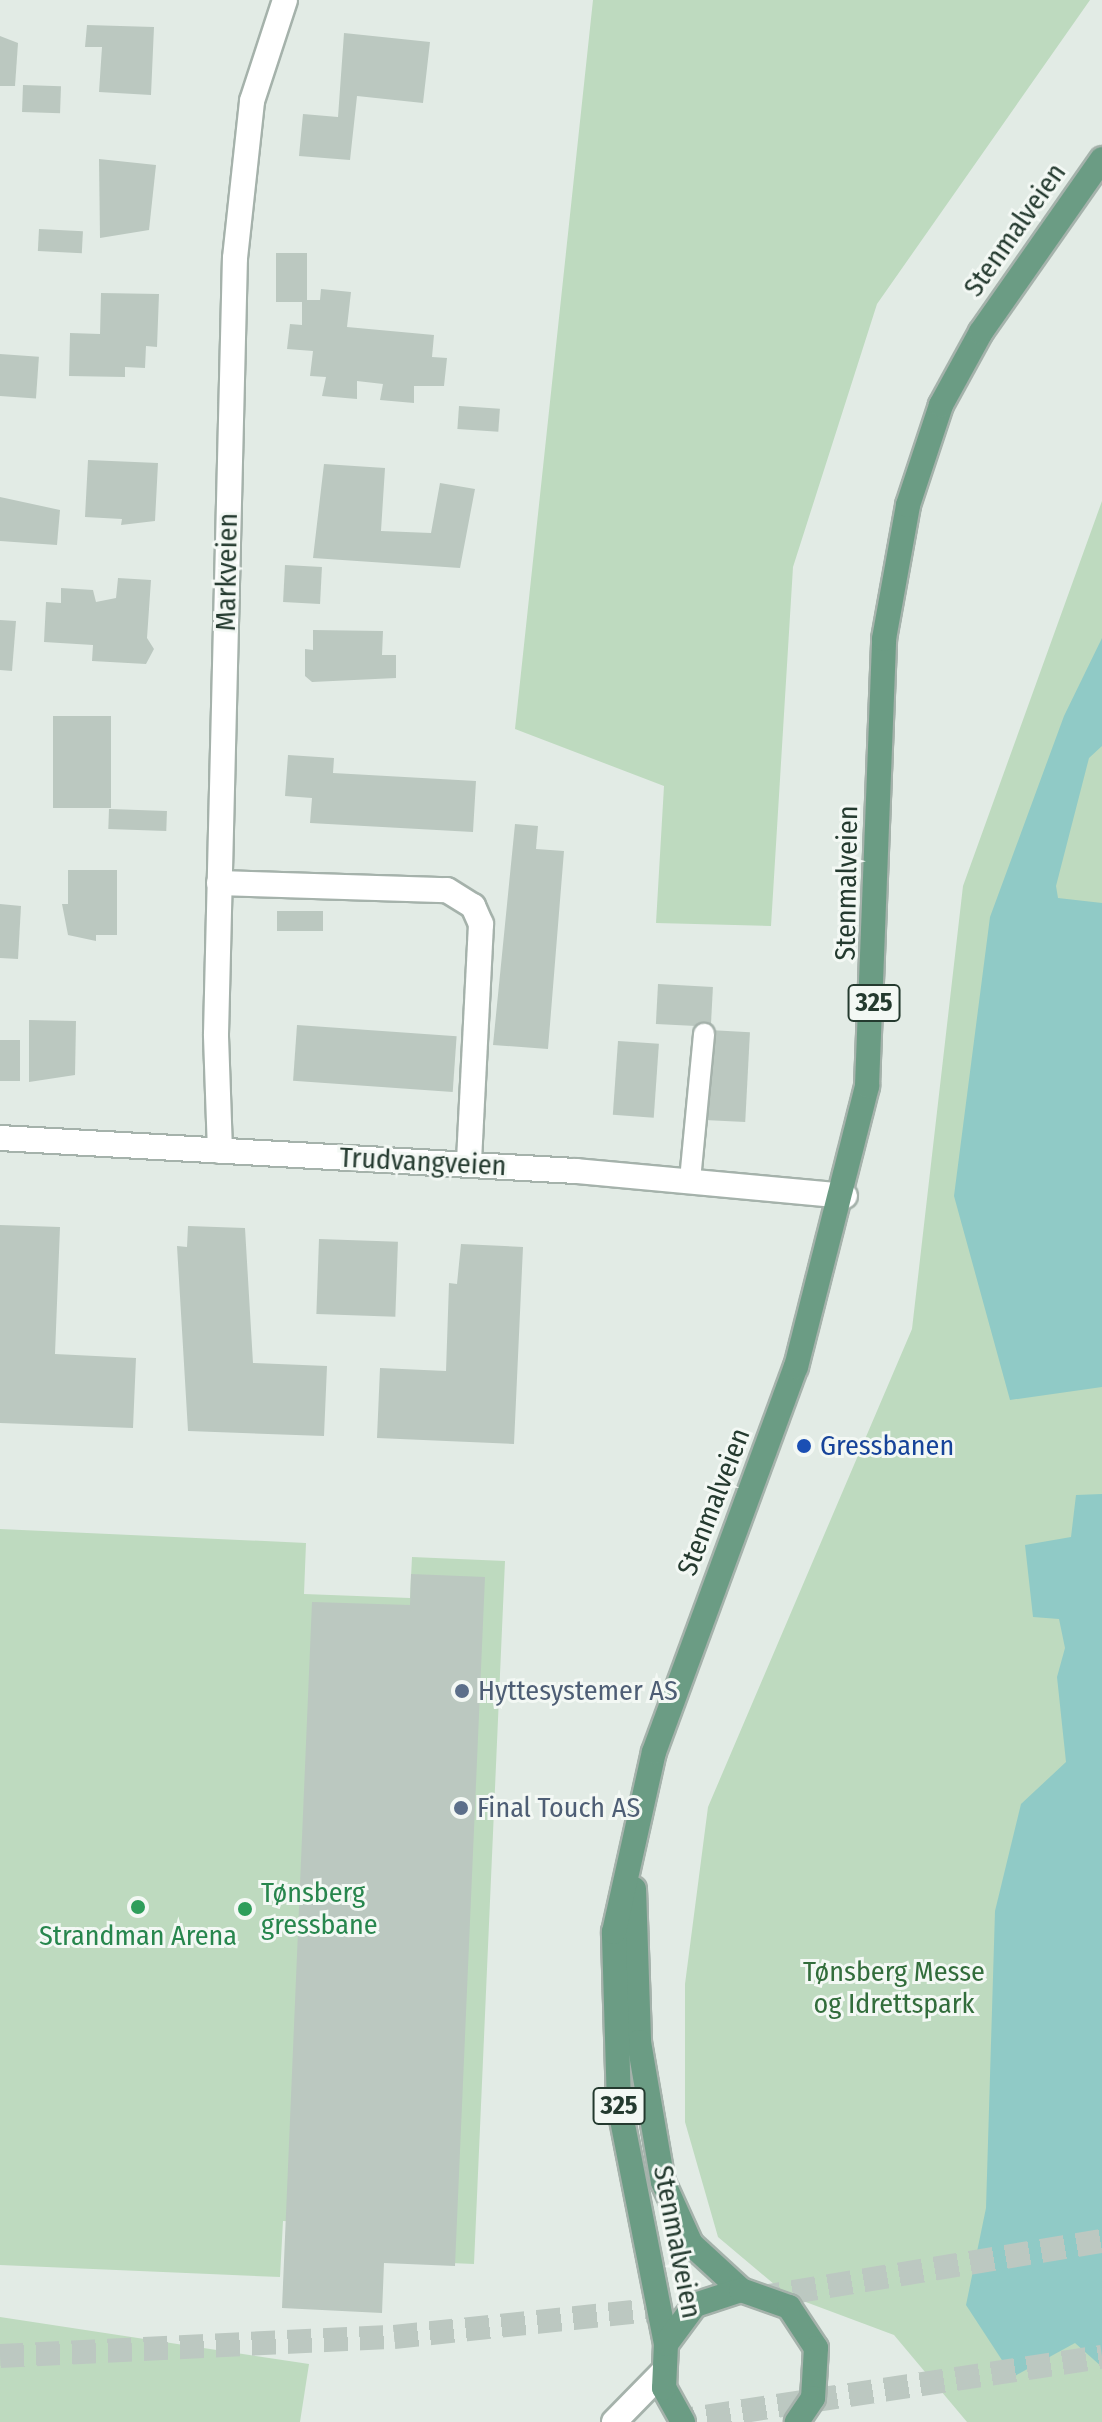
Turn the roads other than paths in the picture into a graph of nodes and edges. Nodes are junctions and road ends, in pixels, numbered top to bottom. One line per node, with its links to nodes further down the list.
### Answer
1 (285, 0): 3 (street, Markveien)
2 (1102, 159): 9 (main road, Stenmalveien / 325)
3 (219, 883): 6 (street, Markveien); 7 (street)
4 (704, 1034): 8 (lane)
5 (0, 1138): 6 (street, Trudvangveien)
6 (220, 1151): 7 (street, Trudvangveien)
7 (469, 1164): 8 (street, Trudvangveien)
8 (690, 1180): 9 (street, Trudvangveien)
9 (845, 1196): 10 (main road, Stenmalveien / 325)
10 (633, 1867): 11 (main road, Stenmalveien / 325); 12 (main road, Stenmalveien / 325)
11 (741, 2290): 12 (main road, Stenmalveien / 325); 14 (main road, Stenmalveien / 325)
12 (666, 2344): 13 (main road, Stenmalveien / 325)
13 (662, 2373): 15 (street); 16 (main road)
14 (813, 2398): 17 (main road, Stenmalveien / 325); 18 (main road, 325)
15 (614, 2422)
16 (683, 2422)
17 (797, 2422)
18 (819, 2422)

